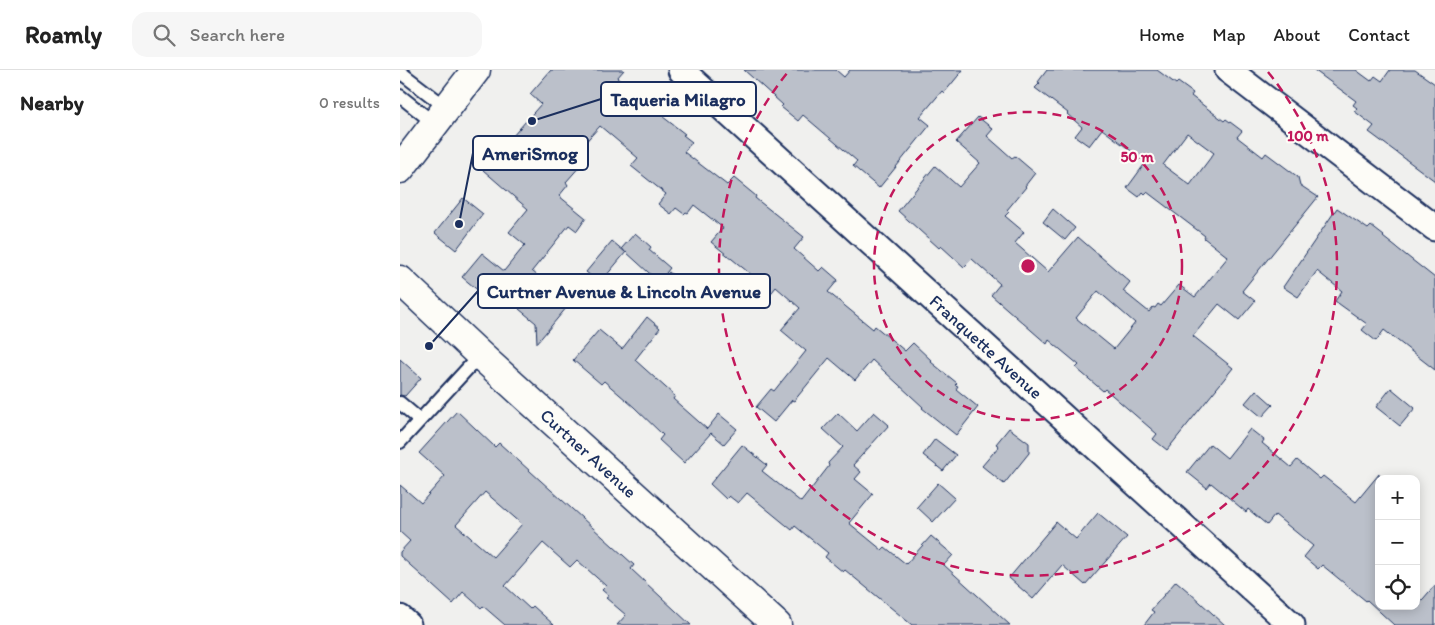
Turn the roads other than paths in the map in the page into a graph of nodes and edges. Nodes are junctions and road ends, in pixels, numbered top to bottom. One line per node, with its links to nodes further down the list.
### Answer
1 (476, 70): 6 (main road)
2 (681, 70): 17 (street, Franquette Avenue)
3 (1228, 70): 8 (street)
4 (400, 72): 6 (lane)
5 (400, 96): 6 (lane)
6 (441, 116): 7 (main road)
7 (400, 169)
8 (1435, 228)
9 (403, 290): 10 (main road, Curtner Avenue)
10 (480, 355): 12 (lane); 16 (main road, Curtner Avenue)
11 (400, 403): 12 (lane)
12 (420, 420): 13 (lane)
13 (400, 442)
14 (400, 618): 15 (street)
15 (408, 625)
16 (778, 625)
17 (1292, 625)

